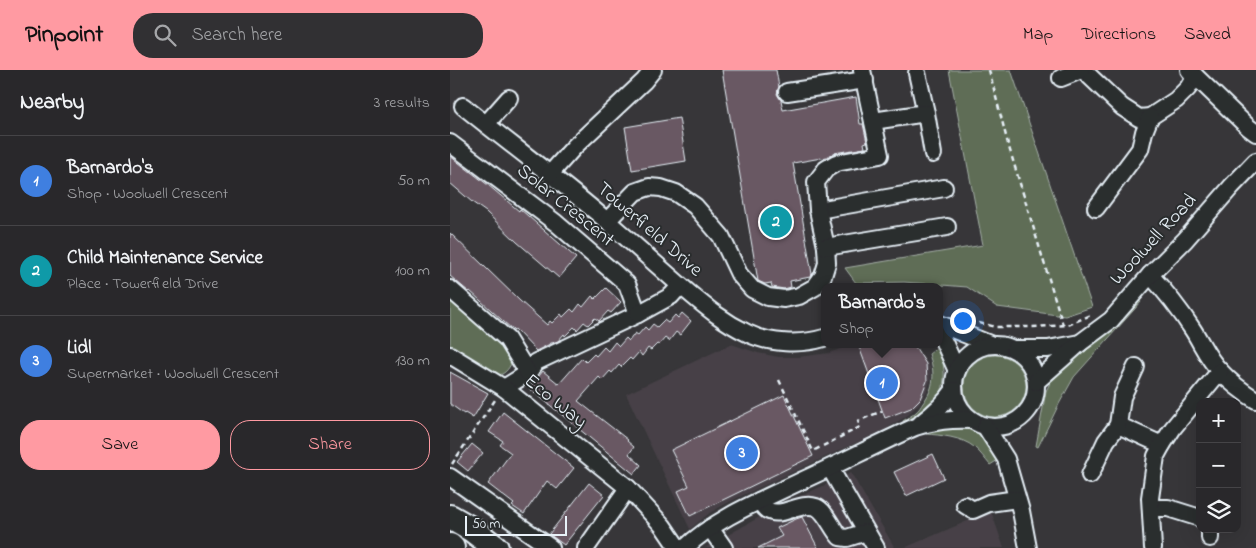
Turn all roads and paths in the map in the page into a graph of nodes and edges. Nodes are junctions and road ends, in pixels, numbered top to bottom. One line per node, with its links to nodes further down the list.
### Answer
1 (653, 70): 19 (street)
2 (989, 70): 30 (path)
3 (1082, 70): 7 (street); 12 (street)
4 (917, 73): 11 (street)
5 (1192, 73): 12 (street); 15 (street)
6 (863, 75): 8 (street); 13 (street)
7 (1061, 78)
8 (787, 92)
9 (509, 98): 14 (street)
10 (463, 106): 14 (street, Towerfield Drive)
11 (926, 113): 13 (street); 17 (street)
12 (1150, 117): 21 (street)
13 (873, 121): 22 (street)
14 (486, 124): 19 (street, Towerfield Drive)
15 (1256, 132)
16 (450, 143): 29 (street, Solar Crescent)
17 (933, 154)
18 (1256, 161): 26 (street, Woolwell Road)
19 (550, 174): 23 (street, Towerfield Drive)
20 (944, 188): 22 (street)
21 (1096, 208)
22 (818, 210): 25 (street)
23 (607, 221): 25 (street); 27 (street, Towerfield Drive)
24 (947, 227): 25 (street)
25 (826, 247)
26 (1150, 275): 34 (street, Woolwell Road); 40 (street)
27 (680, 286): 29 (street); 32 (street, Towerfield Drive)
28 (450, 289): 41 (street)
29 (638, 314): 41 (street)
30 (979, 322)
31 (943, 325): 35 (street)
32 (821, 339)
33 (943, 342): 39 (street)
34 (1080, 343): 36 (street, Woolwell Road); 43 (street, Woolwell Road)
35 (992, 345): 36 (street); 39 (street)
36 (1014, 349): 43 (street)
37 (450, 355): 44 (street, Eco Way)
38 (1136, 367): 49 (street)
39 (957, 371): 45 (street)
40 (1220, 371): 46 (street); 51 (street)
41 (528, 373): 44 (street)
42 (779, 380): 47 (path)
43 (1036, 382): 48 (street)
44 (504, 388): 52 (path); 56 (street, Eco Way)
45 (954, 390): 48 (street); 50 (street)
46 (1256, 399)
47 (882, 411)
48 (978, 423): 50 (street); 59 (street)
49 (1118, 425): 51 (street); 54 (street)
50 (915, 427): 53 (street)
51 (1162, 445): 60 (street)
52 (450, 468)
53 (830, 468): 57 (street); 64 (street)
54 (1090, 475)
55 (450, 477): 66 (street)
56 (628, 488): 67 (street); 68 (street, Eco Way)
57 (759, 501): 63 (street); 64 (street)
58 (965, 505): 59 (street)
59 (1019, 505): 72 (street)
60 (1151, 508): 62 (street); 73 (street)
61 (450, 517): 65 (highway)
62 (1196, 517)
63 (710, 528): 69 (street); 70 (street)
64 (866, 532): 71 (street)
65 (496, 548)
66 (551, 548)
67 (586, 548)
68 (678, 548)
69 (684, 548)
70 (724, 548)
71 (876, 548)
72 (1028, 548)
73 (1152, 548)

